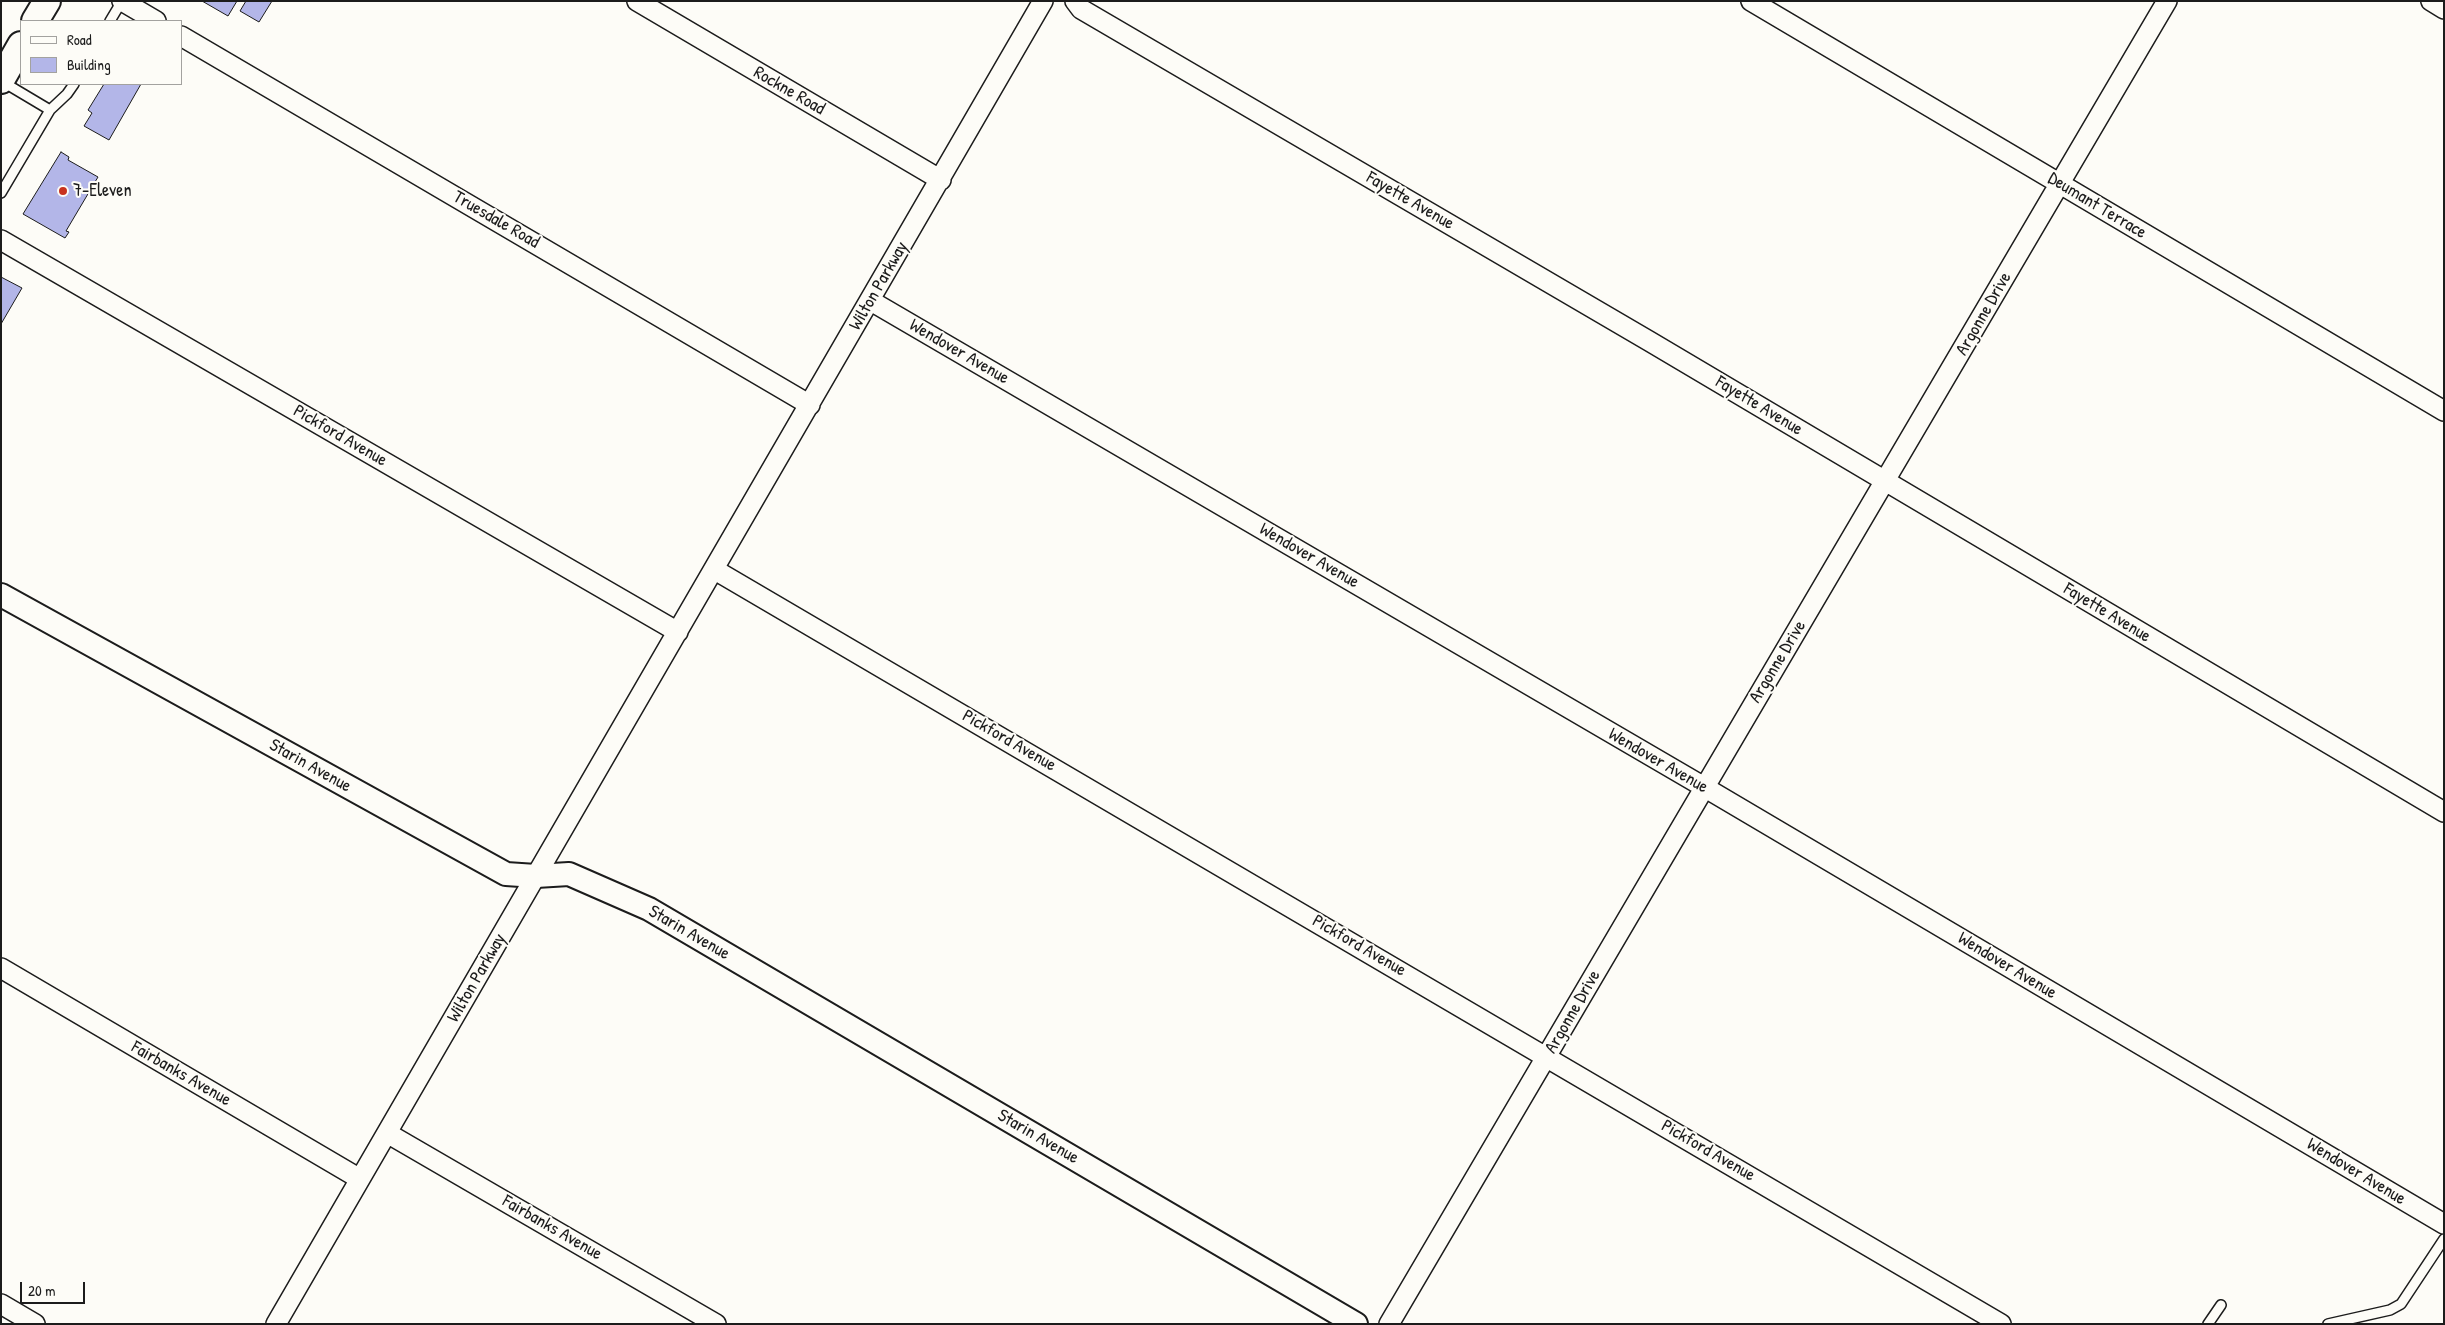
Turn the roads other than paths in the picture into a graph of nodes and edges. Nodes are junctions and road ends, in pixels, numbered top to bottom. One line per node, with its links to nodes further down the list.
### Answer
1 (47, 1): 10 (main road)
2 (122, 1): 11 (lane); 12 (street)
3 (637, 1): 18 (street, Rockne Road)
4 (1043, 1): 18 (street, Wilton Parkway)
5 (1075, 1): 25 (street, Fayette Avenue)
6 (1751, 1): 19 (street, Deumant Terrace)
7 (2167, 1): 19 (street, Argonne Drive)
8 (2431, 1): 9 (street)
9 (2444, 9)
10 (36, 20)
11 (111, 20)
12 (154, 20)
13 (182, 37): 23 (street, Truesdale Road)
14 (20, 47): 15 (main road)
15 (1, 81): 17 (lane)
16 (73, 85): 17 (lane)
17 (50, 110): 20 (lane)
18 (941, 180): 22 (street, Wilton Parkway)
19 (2060, 184): 24 (street, Deumant Terrace); 25 (street, Argonne Drive)
20 (1, 193)
21 (1, 240): 28 (street, Pickford Avenue)
22 (870, 301): 23 (street, Wilton Parkway); 29 (street, Wendover Avenue)
23 (810, 405): 26 (street, Wilton Parkway)
24 (2444, 411)
25 (1885, 481): 29 (street, Argonne Drive); 30 (street, Fayette Avenue)
26 (715, 570): 28 (street, Wilton Parkway); 33 (street, Pickford Avenue)
27 (1, 595): 31 (street, Starin Avenue)
28 (678, 632): 31 (street, Wilton Parkway)
29 (1704, 787): 33 (street, Argonne Drive); 36 (street, Wendover Avenue)
30 (2444, 812)
31 (536, 876): 34 (street, Wilton Parkway); 43 (street, Starin Avenue)
32 (1, 968): 35 (street, Fairbanks Avenue)
33 (1547, 1056): 44 (street, Argonne Drive); 45 (street, Pickford Avenue)
34 (387, 1133): 35 (street, Wilton Parkway); 42 (street, Fairbanks Avenue)
35 (360, 1179): 41 (street, Wilton Parkway)
36 (2444, 1224)
37 (2444, 1239): 47 (lane)
38 (1, 1304): 40 (street)
39 (2221, 1305): 46 (lane)
40 (35, 1324)
41 (276, 1324)
42 (716, 1324)
43 (1356, 1324)
44 (1389, 1324)
45 (2001, 1324)
46 (2208, 1324)
47 (2328, 1324)

